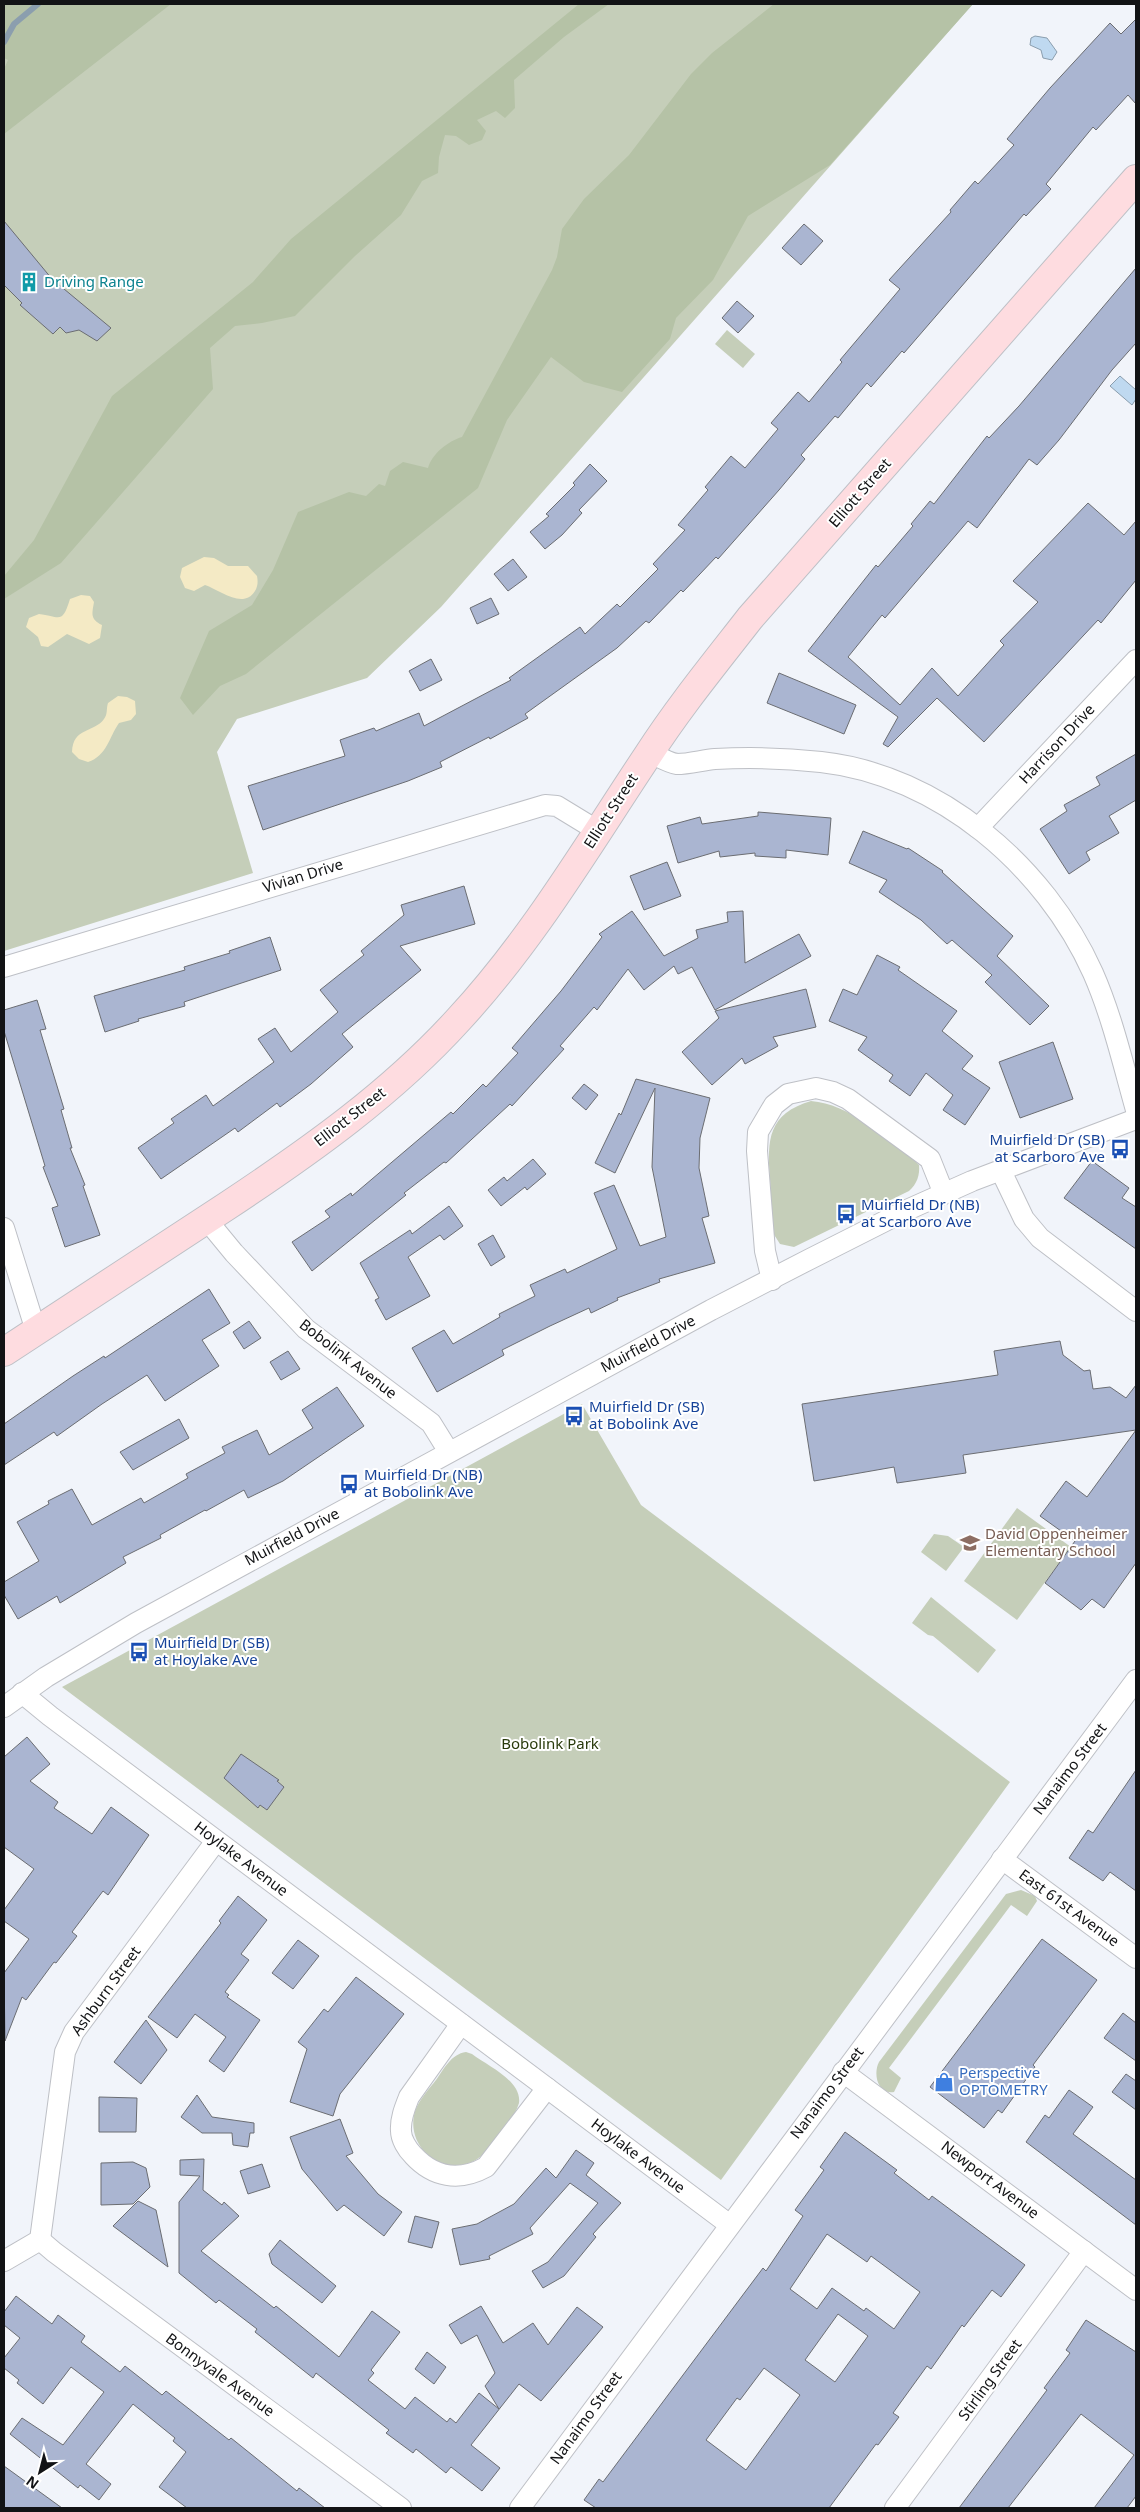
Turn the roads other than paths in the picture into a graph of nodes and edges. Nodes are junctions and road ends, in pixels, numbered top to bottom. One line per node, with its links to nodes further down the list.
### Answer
1 (1136, 179): 3 (street, Elliott Street)
2 (1136, 660): 4 (street, Harrison Drive)
3 (649, 752): 4 (street); 5 (street, Elliott Street)
4 (978, 828): 7 (street)
5 (598, 831): 6 (street, Vivian Drive); 11 (street, Elliott Street)
6 (4, 968)
7 (1136, 1110)
8 (1136, 1119): 9 (street, Muirfield Drive)
9 (1001, 1171): 10 (street, Muirfield Drive); 14 (street)
10 (944, 1194): 13 (street, Muirfield Drive); 13 (street)
11 (206, 1219): 15 (street, Elliott Street); 17 (street, Bobolink Avenue)
12 (4, 1228): 15 (street)
13 (772, 1280): 17 (street, Muirfield Drive)
14 (1136, 1311)
15 (36, 1331): 16 (street, Elliott Street)
16 (4, 1352)
17 (449, 1452): 19 (street, Muirfield Drive)
18 (1136, 1680): 22 (street, Nanaimo Street)
19 (22, 1693): 20 (street, Muirfield Drive); 21 (street, Hoylake Avenue)
20 (4, 1707)
21 (216, 1841): 24 (street, Hoylake Avenue); 28 (street, Ashburn Street)
22 (1002, 1859): 23 (street, East 61st Avenue); 25 (street, Nanaimo Street)
23 (1136, 1958)
24 (461, 2024): 26 (street, Hoylake Avenue); 26 (street)
25 (843, 2072): 27 (street, Nanaimo Street); 29 (street, Newport Avenue)
26 (547, 2088): 27 (street, Hoylake Avenue)
27 (730, 2225): 33 (street, Nanaimo Street)
28 (40, 2240): 30 (street); 32 (street, Bonnyvale Avenue)
29 (1084, 2251): 31 (street, Newport Avenue); 34 (street, Stirling Street)
30 (4, 2261)
31 (1136, 2290)
32 (401, 2508)
33 (520, 2508)
34 (895, 2508)

